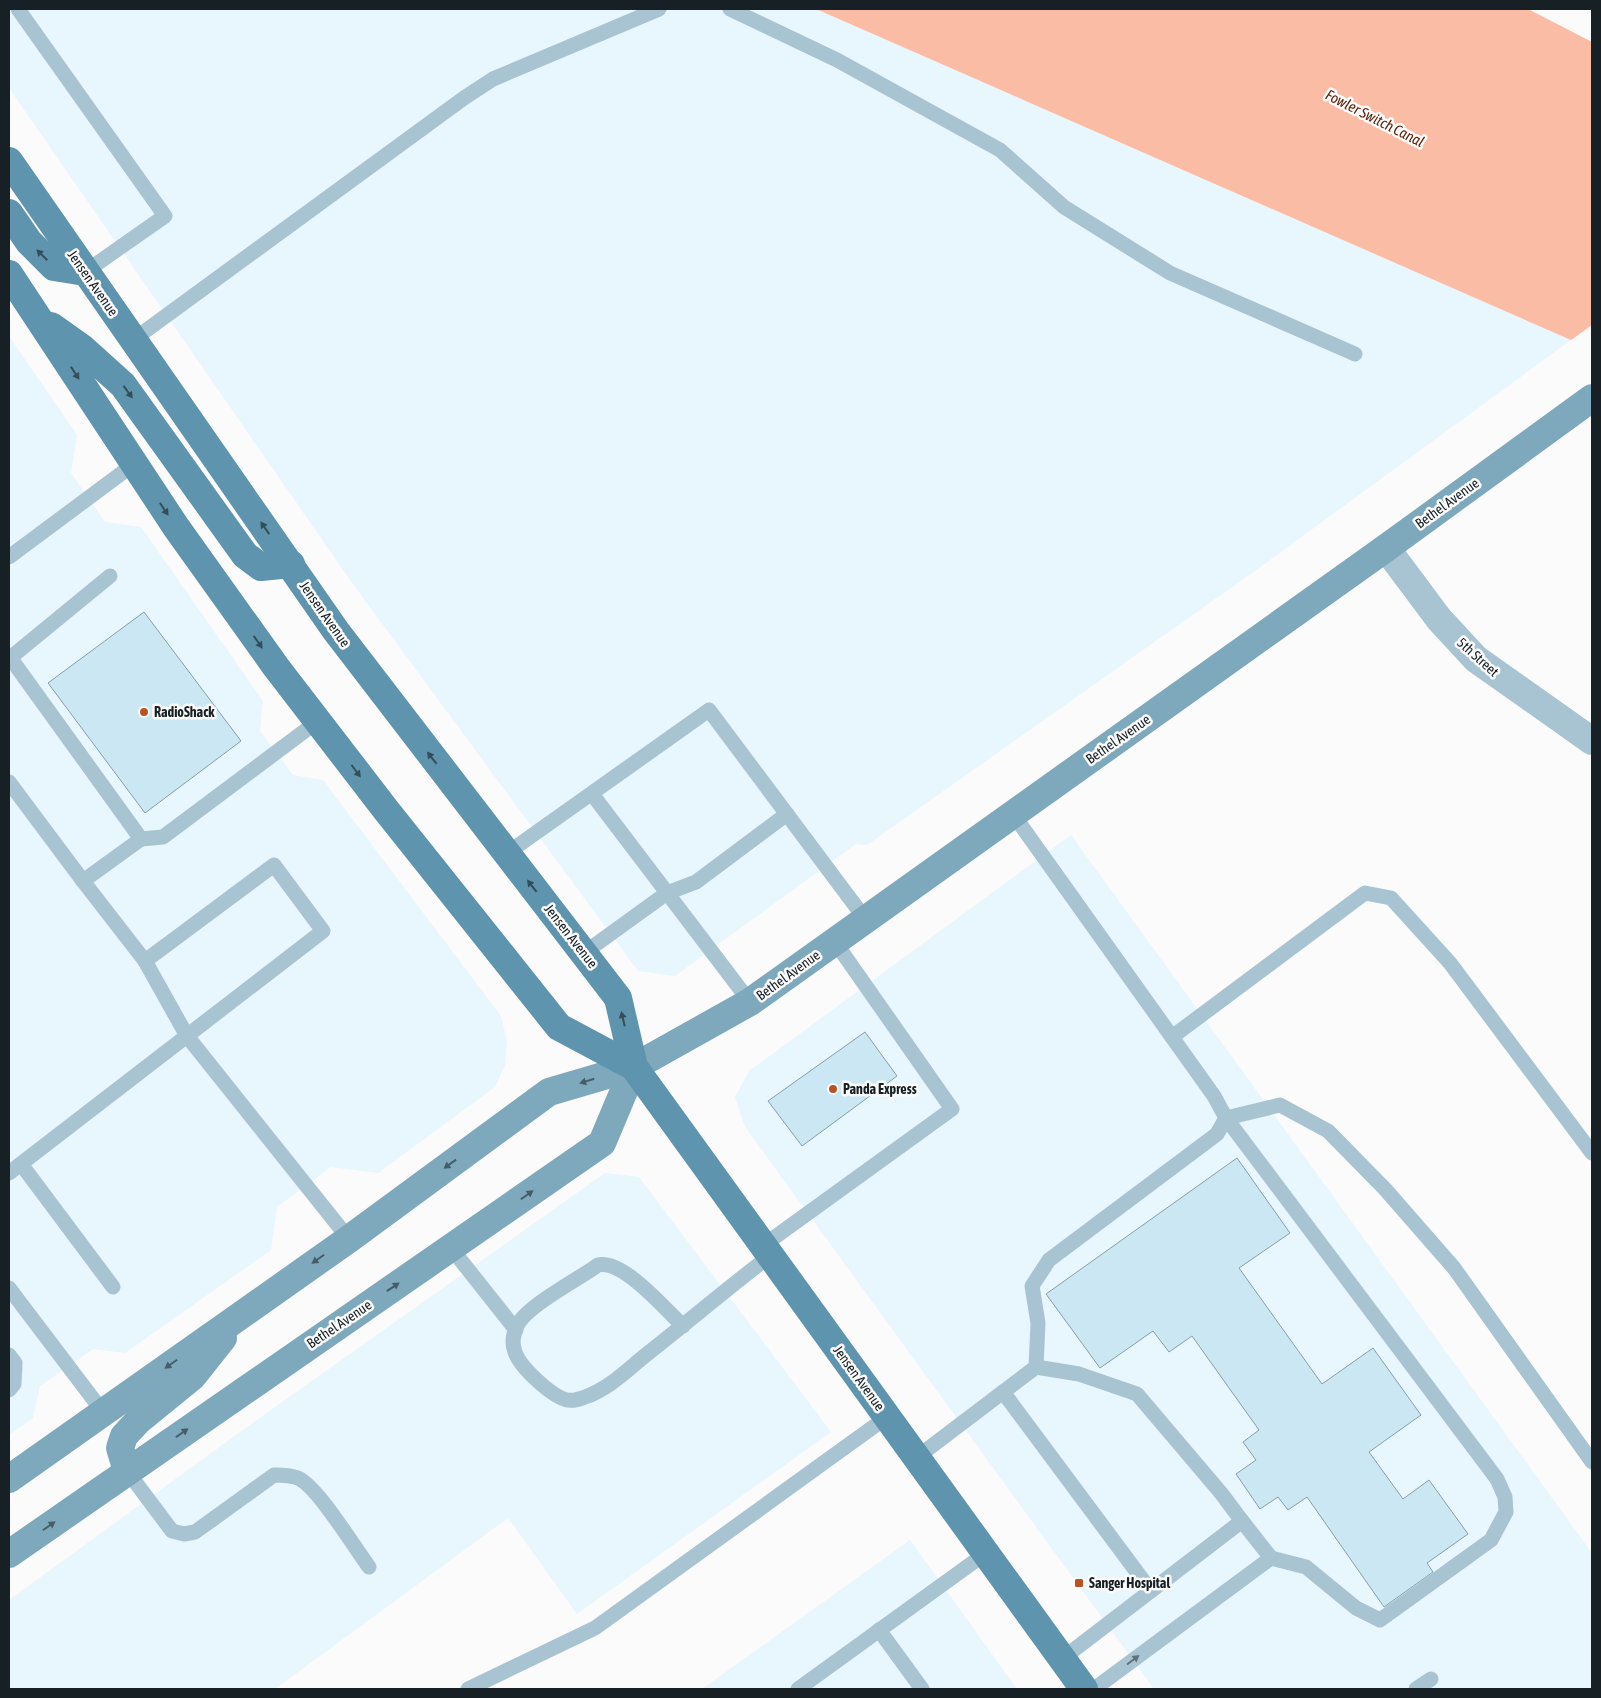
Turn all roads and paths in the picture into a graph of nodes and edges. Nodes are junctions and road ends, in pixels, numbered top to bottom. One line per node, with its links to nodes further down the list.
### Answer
1 (18, 9): 6 (lane)
2 (659, 9): 9 (lane)
3 (730, 9): 10 (lane)
4 (9, 161): 6 (main road, Jensen Avenue)
5 (9, 213): 6 (main road, one-way to 5)
6 (85, 272): 9 (main road, Jensen Avenue)
7 (9, 274): 8 (main road, Jensen Avenue)
8 (38, 316): 12 (main road, Jensen Avenue, one-way to 12); 15 (main road, one-way to 15)
9 (133, 340): 15 (main road, Jensen Avenue, one-way to 9)
10 (1355, 354)
11 (1592, 398): 13 (main road, Bethel Avenue)
12 (134, 464): 14 (lane); 18 (main road, Jensen Avenue, one-way to 18)
13 (1386, 548): 19 (street, 5th Street); 23 (main road, Bethel Avenue)
14 (9, 557)
15 (291, 564): 25 (main road, Jensen Avenue, one-way to 15)
16 (110, 576): 17 (lane)
17 (9, 657): 24 (lane)
18 (318, 721): 24 (lane); 35 (main road, Jensen Avenue, one-way to 35)
19 (1592, 741)
20 (9, 782): 26 (lane)
21 (592, 794): 22 (lane); 25 (lane); 27 (lane)
22 (786, 814): 27 (lane); 28 (lane)
23 (1013, 814): 28 (main road, Bethel Avenue); 34 (lane)
24 (141, 839): 26 (lane)
25 (506, 854): 30 (main road, Jensen Avenue, one-way to 25)
26 (83, 881): 31 (lane)
27 (667, 893): 30 (lane); 32 (lane)
28 (866, 920): 29 (main road, Bethel Avenue)
29 (835, 942): 32 (main road, Bethel Avenue); 42 (lane)
30 (584, 953): 35 (main road, Jensen Avenue, one-way to 30)
31 (145, 961): 33 (lane); 33 (lane)
32 (750, 1002): 35 (main road, Bethel Avenue)
33 (187, 1036): 39 (lane); 40 (lane)
34 (1172, 1037): 36 (lane); 37 (lane)
35 (634, 1067): 40 (main road, Bethel Avenue, one-way to 40); 41 (main road, Bethel Avenue, one-way to 35); 42 (main road, Jensen Avenue)
36 (1226, 1118): 49 (lane); 55 (lane); 61 (lane)
37 (1587, 1134): 38 (lane)
38 (1592, 1153)
39 (15, 1169): 44 (lane)
40 (349, 1239): 45 (main road, Bethel Avenue, one-way to 45)
41 (451, 1248): 47 (lane); 56 (main road, Bethel Avenue, one-way to 41)
42 (768, 1250): 46 (lane); 53 (main road, Jensen Avenue)
43 (9, 1288): 52 (lane)
44 (113, 1288)
45 (246, 1310): 52 (main road, Bethel Avenue, one-way to 52); 56 (main road)
46 (683, 1326): 47 (lane); 47 (lane)
47 (516, 1330)
48 (9, 1355): 50 (lane)
49 (1036, 1367): 51 (lane); 58 (lane)
50 (9, 1390)
51 (1003, 1392): 54 (lane); 63 (lane)
52 (103, 1412): 57 (main road, Bethel Avenue)
53 (887, 1417): 54 (main road, Jensen Avenue); 67 (lane)
54 (916, 1458): 59 (main road, Jensen Avenue)
55 (1592, 1462)
56 (126, 1471): 60 (main road, Bethel Avenue, one-way to 56); 62 (lane)
57 (9, 1479)
58 (1242, 1521): 61 (lane); 63 (lane)
59 (986, 1552): 64 (lane); 65 (main road, Jensen Avenue)
60 (9, 1554)
61 (1271, 1558): 71 (lane, one-way to 61)
62 (369, 1567)
63 (1151, 1591): 65 (lane)
64 (879, 1630): 68 (lane); 69 (lane)
65 (1062, 1659): 70 (main road, Jensen Avenue)
66 (1431, 1679): 72 (lane)
67 (468, 1689)
68 (798, 1689)
69 (922, 1689)
70 (1084, 1689)
71 (1094, 1689)
72 (1416, 1689)

